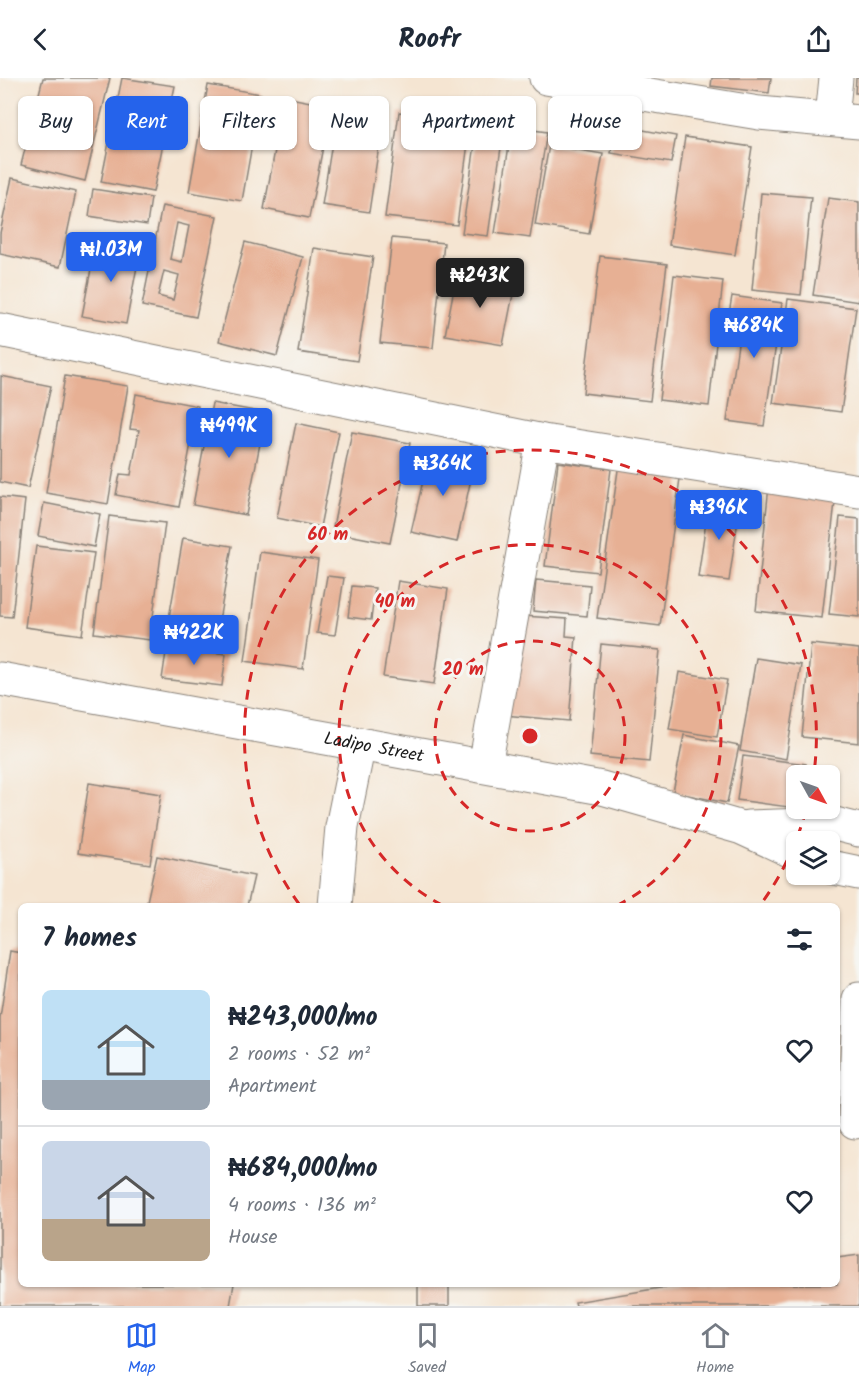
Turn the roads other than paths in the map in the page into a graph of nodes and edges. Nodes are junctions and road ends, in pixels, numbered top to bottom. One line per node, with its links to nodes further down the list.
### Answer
1 (546, 78): 3 (street)
2 (836, 78): 3 (street)
3 (846, 120)
4 (0, 330): 5 (street)
5 (543, 441): 6 (street); 9 (street)
6 (859, 491)
7 (0, 679): 8 (street, Ladipo Street)
8 (359, 744): 9 (street, Ladipo Street); 15 (street)
9 (485, 766): 10 (street, Ladipo Street)
10 (742, 828): 11 (street, Ladipo Street); 12 (street, Ladipo Street)
11 (859, 830)
12 (786, 848)
13 (840, 869): 14 (street)
14 (859, 873)
15 (335, 903)
16 (859, 1011): 17 (street)
17 (855, 1122)

